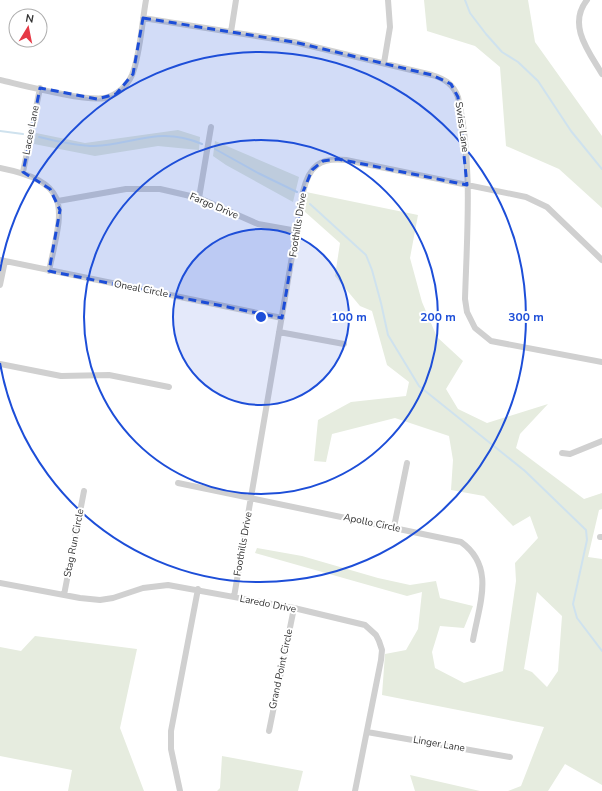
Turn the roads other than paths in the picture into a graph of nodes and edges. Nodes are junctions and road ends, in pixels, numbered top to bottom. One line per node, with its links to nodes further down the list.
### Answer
1 (146, 0): 5 (street)
2 (236, 0): 6 (street)
3 (388, 0): 7 (street)
4 (587, 0): 8 (street)
5 (143, 18): 6 (street, Swiss Lane); 10 (street)
6 (231, 32): 7 (street, Swiss Lane)
7 (384, 64): 14 (street, Swiss Lane)
8 (602, 74)
9 (0, 80): 10 (street)
10 (40, 88): 13 (street, Lacee Lane)
11 (211, 127): 15 (street)
12 (0, 168): 13 (street)
13 (23, 172): 16 (street)
14 (467, 185): 17 (street, Foothills Drive); 18 (street, Foothills Drive); 25 (street, Swiss Lane)
15 (199, 198): 16 (street, Fargo Drive); 17 (street, Fargo Drive)
16 (58, 201): 20 (street)
17 (297, 231): 22 (street, Foothills Drive)
18 (602, 260)
19 (2, 261): 20 (street, Oneal Circle); 21 (street)
20 (49, 271): 22 (street, Oneal Circle)
21 (0, 285)
22 (282, 318): 23 (street, Foothills Drive)
23 (279, 332): 24 (street); 33 (street, Foothills Drive)
24 (344, 344)
25 (602, 362)
26 (0, 364): 27 (street)
27 (169, 387)
28 (602, 441): 29 (street)
29 (562, 453)
30 (407, 463): 34 (street)
31 (178, 484): 33 (street, Apollo Circle)
32 (84, 491): 37 (street, Stag Run Circle)
33 (251, 498): 34 (street, Apollo Circle); 38 (street, Foothills Drive)
34 (394, 528): 40 (street, Apollo Circle)
35 (0, 583): 37 (street, Laredo Drive)
36 (198, 589): 37 (street, Laredo Drive); 38 (street, Laredo Drive); 44 (street)
37 (64, 595)
38 (234, 597): 39 (street, Laredo Drive)
39 (294, 608): 41 (street, Grand Point Circle); 42 (street, Laredo Drive)
40 (473, 640)
41 (269, 730)
42 (367, 732): 43 (street, Linger Lane); 45 (street, Laredo Drive)
43 (510, 757)
44 (180, 791)
45 (355, 791)

